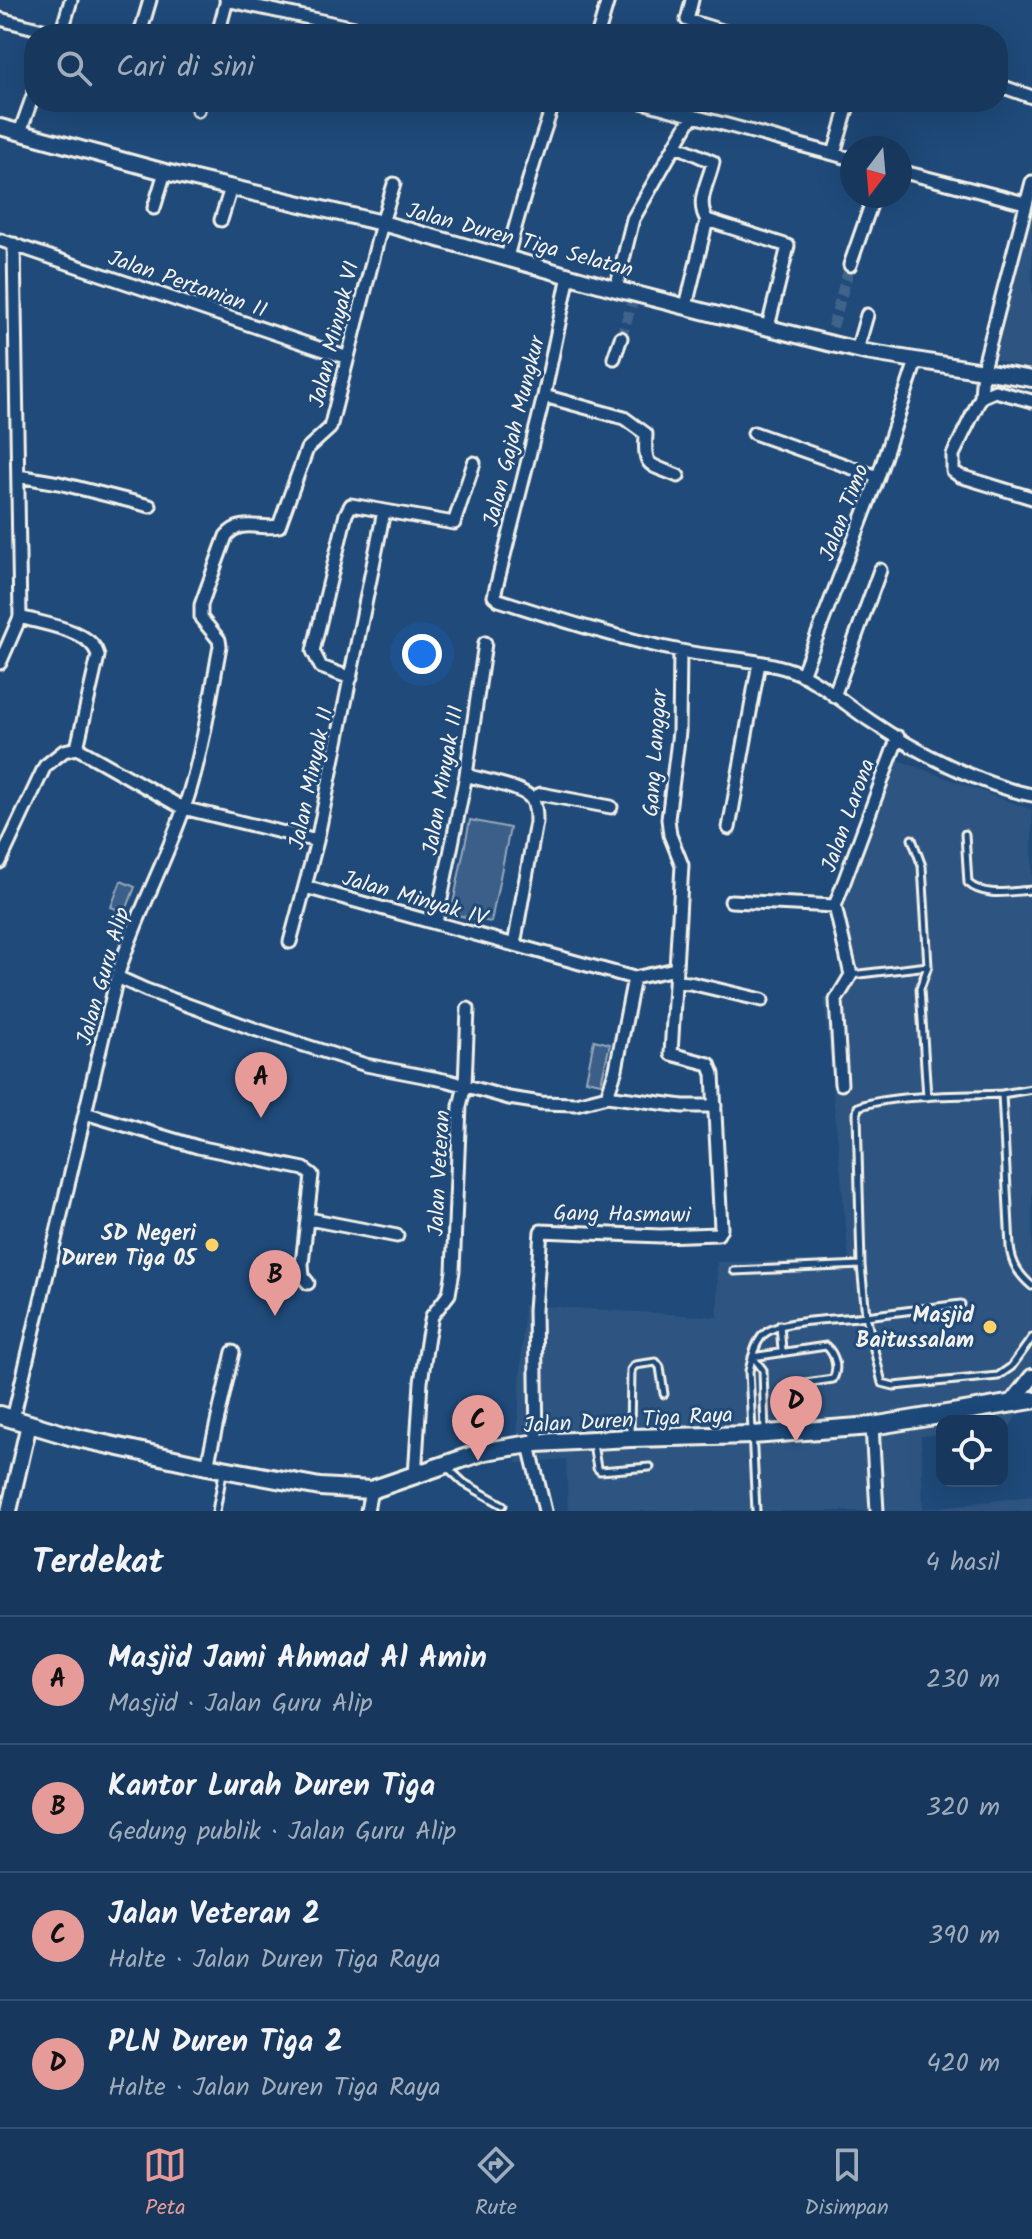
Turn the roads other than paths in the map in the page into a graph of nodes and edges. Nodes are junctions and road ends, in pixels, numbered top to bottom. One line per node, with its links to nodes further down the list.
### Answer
1 (71, 0): 8 (street)
2 (150, 0): 9 (street)
3 (227, 0): 6 (street); 10 (street)
4 (608, 0): 12 (street)
5 (692, 0): 13 (street)
6 (270, 4): 11 (street)
7 (0, 19): 14 (street)
8 (63, 24)
9 (143, 24)
10 (221, 24)
11 (345, 24)
12 (601, 24)
13 (700, 24)
14 (24, 25)
15 (1008, 89): 16 (street)
16 (1032, 97)
17 (27, 112): 23 (street)
18 (550, 112): 40 (street)
19 (678, 112): 21 (street)
20 (846, 112): 25 (street)
21 (692, 116): 24 (street); 25 (street)
22 (0, 127): 23 (street, Jalan Duren Tiga Selatan)
23 (20, 132): 27 (street, Jalan Duren Tiga Selatan)
24 (677, 146): 36 (street); 43 (street)
25 (834, 154): 26 (street)
26 (840, 156)
27 (165, 172): 31 (street, Jalan Duren Tiga Selatan); 33 (street)
28 (912, 174): 32 (street)
29 (1032, 182): 32 (street)
30 (394, 184): 37 (street, Jalan Minyak VI)
31 (231, 188): 35 (street); 37 (street, Jalan Duren Tiga Selatan)
32 (1025, 203): 52 (street)
33 (154, 208)
34 (870, 208): 41 (street)
35 (221, 220)
36 (707, 220): 44 (street); 46 (street)
37 (382, 223): 40 (street, Jalan Duren Tiga Selatan); 49 (street, Jalan Minyak VI)
38 (0, 240): 39 (street, Jalan Pertanian II)
39 (14, 244): 49 (street, Jalan Pertanian II); 59 (street)
40 (507, 257): 42 (street, Jalan Duren Tiga Selatan)
41 (850, 265)
42 (569, 275): 43 (street, Jalan Duren Tiga Selatan); 54 (street, Jalan Gajah Mungkur)
43 (616, 289): 44 (street, Jalan Duren Tiga Selatan)
44 (686, 306): 46 (street, Jalan Duren Tiga Selatan)
45 (867, 315): 48 (street)
46 (768, 327): 48 (street, Jalan Duren Tiga Selatan)
47 (621, 338): 50 (street)
48 (857, 350): 51 (street, Jalan Duren Tiga Selatan)
49 (348, 358): 80 (street, Jalan Minyak VI)
50 (614, 358)
51 (916, 361): 52 (street, Jalan Duren Tiga Selatan); 61 (street, Jalan Timo)
52 (983, 369): 53 (street, Jalan Duren Tiga Selatan); 55 (street)
53 (1032, 379)
54 (544, 396): 60 (street); 68 (street, Jalan Gajah Mungkur)
55 (981, 397): 56 (street); 62 (street)
56 (1032, 401)
57 (754, 433): 61 (street)
58 (474, 463): 64 (street)
59 (18, 476): 63 (street); 66 (street)
60 (678, 476)
61 (878, 477): 71 (street, Jalan Timo)
62 (1032, 498)
63 (150, 506)
64 (384, 511): 72 (street, Jalan Minyak II); 72 (street)
65 (880, 570): 73 (street)
66 (20, 617): 69 (street); 75 (street)
67 (485, 643): 76 (street, Jalan Minyak III)
68 (680, 651): 70 (street); 94 (street, Gang Langgar)
69 (0, 663)
70 (759, 663): 71 (street); 81 (street)
71 (802, 675): 73 (street)
72 (351, 678): 84 (street, Jalan Minyak II)
73 (834, 696): 74 (street)
74 (898, 737): 77 (street); 89 (street, Jalan Larona)
75 (77, 748): 80 (street); 85 (street)
76 (466, 775): 78 (street); 90 (street, Jalan Minyak III)
77 (1032, 795)
78 (532, 798): 79 (street); 92 (street, Jalan Minyak IV)
79 (611, 807)
80 (183, 808): 84 (street); 96 (street, Jalan Guru Alip)
81 (729, 828)
82 (965, 834): 87 (lane)
83 (912, 839): 93 (lane)
84 (317, 841): 86 (street, Jalan Minyak II)
85 (0, 862)
86 (305, 887): 90 (street, Jalan Minyak IV); 91 (street, Jalan Minyak II)
87 (1032, 890)
88 (731, 901): 89 (street, Jalan Larona)
89 (835, 906): 95 (street, Jalan Larona)
90 (436, 923): 92 (street, Jalan Minyak IV)
91 (290, 942)
92 (514, 945): 97 (street, Jalan Minyak IV)
93 (928, 966): 95 (lane); 106 (lane)
94 (675, 969): 97 (street); 98 (street, Gang Hasmawi)
95 (851, 975): 101 (street)
96 (117, 977): 102 (street, Jalan Veteran); 108 (street, Jalan Guru Alip)
97 (634, 978): 105 (street)
98 (676, 982): 99 (street); 107 (street, Gang Hasmawi)
99 (762, 1000)
100 (468, 1009): 102 (street)
101 (841, 1084)
102 (465, 1085): 105 (street); 136 (street, Jalan Veteran)
103 (1032, 1089): 104 (lane)
104 (1002, 1094): 106 (lane); 114 (lane)
105 (607, 1096): 107 (street)
106 (927, 1097): 111 (lane)
107 (715, 1106): 132 (street, Gang Hasmawi)
108 (85, 1113): 109 (street); 127 (street, Jalan Guru Alip)
109 (309, 1219): 110 (street); 113 (street)
110 (397, 1236)
111 (861, 1265): 112 (lane); 116 (lane)
112 (734, 1271)
113 (308, 1283)
114 (1032, 1286)
115 (961, 1304): 116 (lane)
116 (866, 1316): 117 (lane); 118 (lane)
117 (780, 1325): 119 (lane); 121 (lane)
118 (1032, 1338)
119 (782, 1350): 121 (lane); 123 (lane)
120 (233, 1352): 135 (street)
121 (752, 1357): 129 (lane); 129 (lane)
122 (1032, 1377): 126 (street)
123 (792, 1385)
124 (664, 1394): 130 (lane)
125 (1032, 1400): 126 (main road, Jalan Duren Tiga Raya)
126 (1011, 1404): 128 (main road, Jalan Duren Tiga Raya)
127 (14, 1419): 135 (main road, Jalan Duren Tiga Raya); 139 (street)
128 (872, 1426): 129 (main road, Jalan Duren Tiga Raya); 144 (street)
129 (759, 1435): 130 (main road, Jalan Duren Tiga Raya); 143 (lane)
130 (631, 1438): 131 (main road, Jalan Duren Tiga Raya)
131 (593, 1440): 132 (main road, Jalan Duren Tiga Raya); 134 (lane)
132 (533, 1444): 133 (main road, Jalan Duren Tiga Raya); 142 (street)
133 (444, 1464): 136 (main road, Jalan Duren Tiga Raya); 138 (lane)
134 (650, 1467)
135 (215, 1468): 137 (main road, Jalan Duren Tiga Raya); 140 (lane)
136 (415, 1476): 137 (main road, Jalan Duren Tiga Raya)
137 (371, 1490): 141 (street)
138 (503, 1505)
139 (9, 1511)
140 (216, 1511)
141 (367, 1511)
142 (545, 1511)
143 (756, 1511)
144 (877, 1511)

